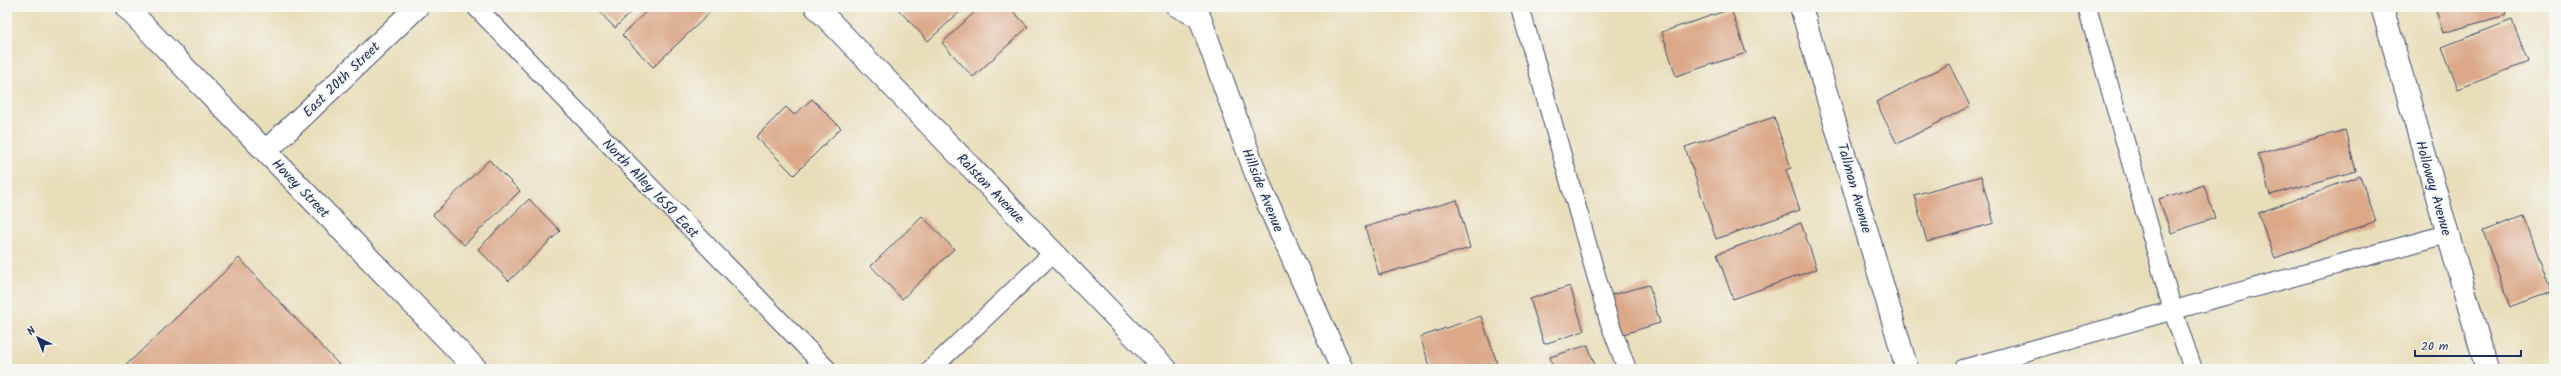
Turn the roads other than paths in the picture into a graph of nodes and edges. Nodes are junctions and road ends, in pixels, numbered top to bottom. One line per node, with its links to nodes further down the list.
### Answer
1 (126, 7): 11 (street, Hovey Street)
2 (417, 7): 11 (street, East 20th Street)
3 (476, 7): 16 (lane, North Alley 1650 East)
4 (816, 7): 13 (street, Ralston Avenue)
5 (1176, 7): 10 (lane)
6 (1520, 7): 20 (lane)
7 (1802, 7): 21 (street, Tallman Avenue)
8 (2087, 7): 14 (lane)
9 (2382, 7): 12 (street, Holloway Avenue)
10 (1198, 14): 19 (street, Hillside Avenue)
11 (266, 151): 15 (street, Hovey Street)
12 (2447, 234): 14 (lane); 24 (street, Holloway Avenue)
13 (1053, 253): 17 (lane); 18 (street, Ralston Avenue)
14 (2173, 311): 22 (lane); 23 (lane)
15 (476, 369)
16 (827, 369)
17 (931, 369)
18 (1166, 369)
19 (1342, 369)
20 (1628, 369)
21 (1907, 369)
22 (1963, 369)
23 (2193, 369)
24 (2487, 369)

